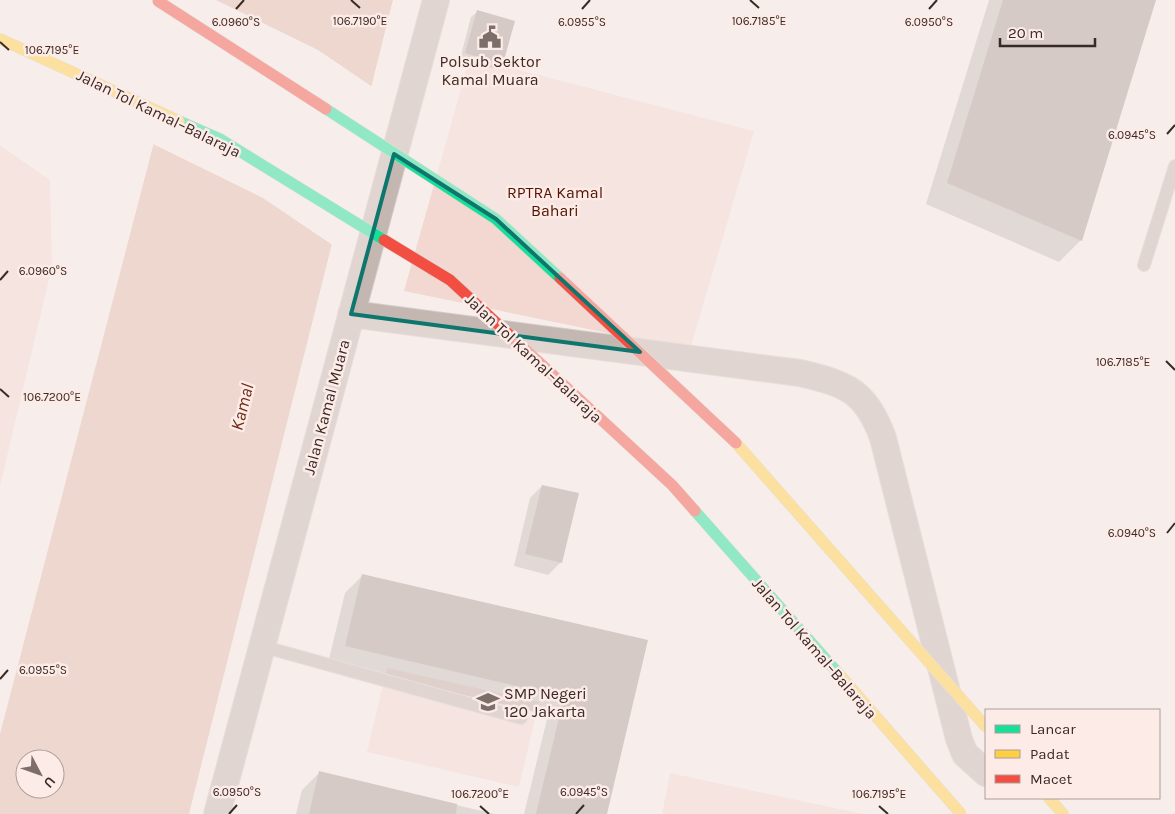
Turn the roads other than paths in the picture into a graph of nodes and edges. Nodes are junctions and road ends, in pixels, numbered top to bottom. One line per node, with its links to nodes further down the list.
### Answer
1 (157, 0): 9 (highway, bridge)
2 (436, 0): 6 (street, Jalan Kamal Muara)
3 (0, 39): 13 (highway, Jalan Tol Kamal–Balaraja, bridge)
4 (1175, 166): 5 (lane)
5 (1144, 265)
6 (351, 314): 7 (street, Jalan Kamal Muara); 10 (street)
7 (260, 646): 8 (lane); 12 (street, Jalan Kamal Muara)
8 (521, 718)
9 (985, 726)
10 (985, 773)
11 (1049, 799): 14 (highway)
12 (217, 814)
13 (961, 814)
14 (1063, 814)

